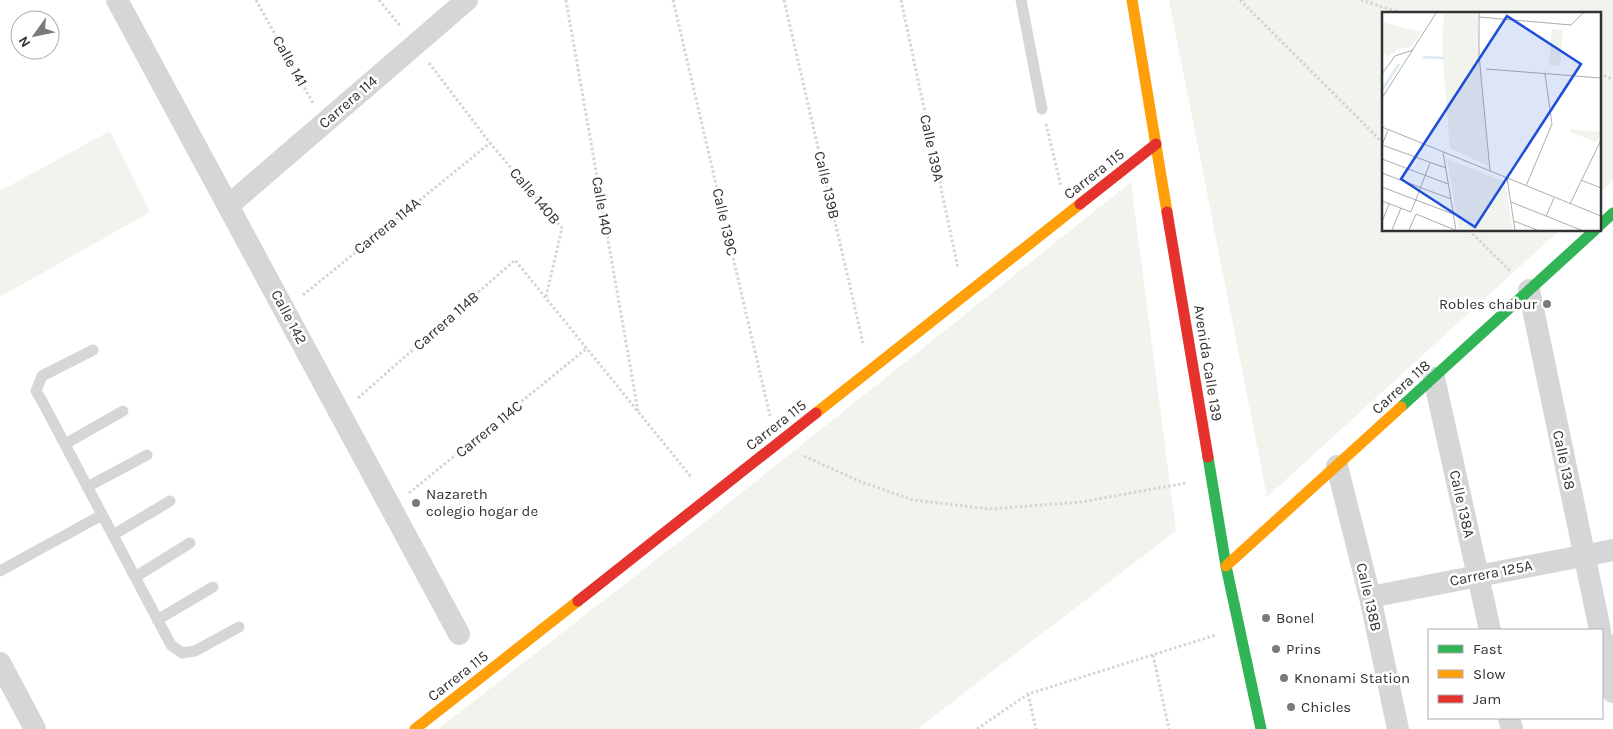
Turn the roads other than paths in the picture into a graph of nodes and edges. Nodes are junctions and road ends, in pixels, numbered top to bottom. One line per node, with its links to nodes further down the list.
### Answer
1 (117, 0): 7 (street, Calle 142)
2 (467, 0): 7 (street, Carrera 114)
3 (1021, 0): 5 (lane)
4 (1132, 0): 6 (street, Avenida Calle 139)
5 (1042, 109)
6 (1156, 144): 25 (street, Avenida Calle 139); 40 (street, Carrera 115)
7 (229, 205): 35 (street, Calle 142)
8 (1613, 213): 9 (street)
9 (1600, 225)
10 (1594, 231): 11 (street, Carrera 118)
11 (1529, 290): 13 (street, Carrera 118); 24 (street, Calle 138)
12 (93, 350): 15 (lane)
13 (1434, 378): 17 (street, Carrera 118); 27 (street, Calle 138A)
14 (123, 411): 15 (lane)
15 (64, 444): 18 (lane)
16 (147, 455): 18 (lane)
17 (1336, 466): 25 (street, Carrera 118); 30 (street, Calle 138B)
18 (87, 487): 20 (lane)
19 (170, 501): 21 (lane)
20 (102, 515): 21 (lane); 26 (lane)
21 (113, 535): 28 (lane)
22 (190, 543): 28 (lane)
23 (1613, 550): 24 (street, Carrera 125A)
24 (1584, 555): 27 (street, Carrera 125A); 34 (street, Calle 138)
25 (1226, 566): 41 (street, Avenida Calle 139)
26 (0, 570)
27 (1478, 576): 30 (street, Carrera 125A); 33 (street, Calle 138A)
28 (135, 577): 31 (lane)
29 (213, 587): 31 (lane)
30 (1370, 597): 42 (street, Calle 138B)
31 (157, 620): 32 (lane)
32 (239, 627)
33 (1490, 629)
34 (1600, 629)
35 (459, 634)
36 (1603, 644): 38 (street)
37 (0, 663): 39 (street)
38 (1613, 692)
39 (35, 729)
40 (415, 729)
41 (1261, 729)
42 (1398, 729)

